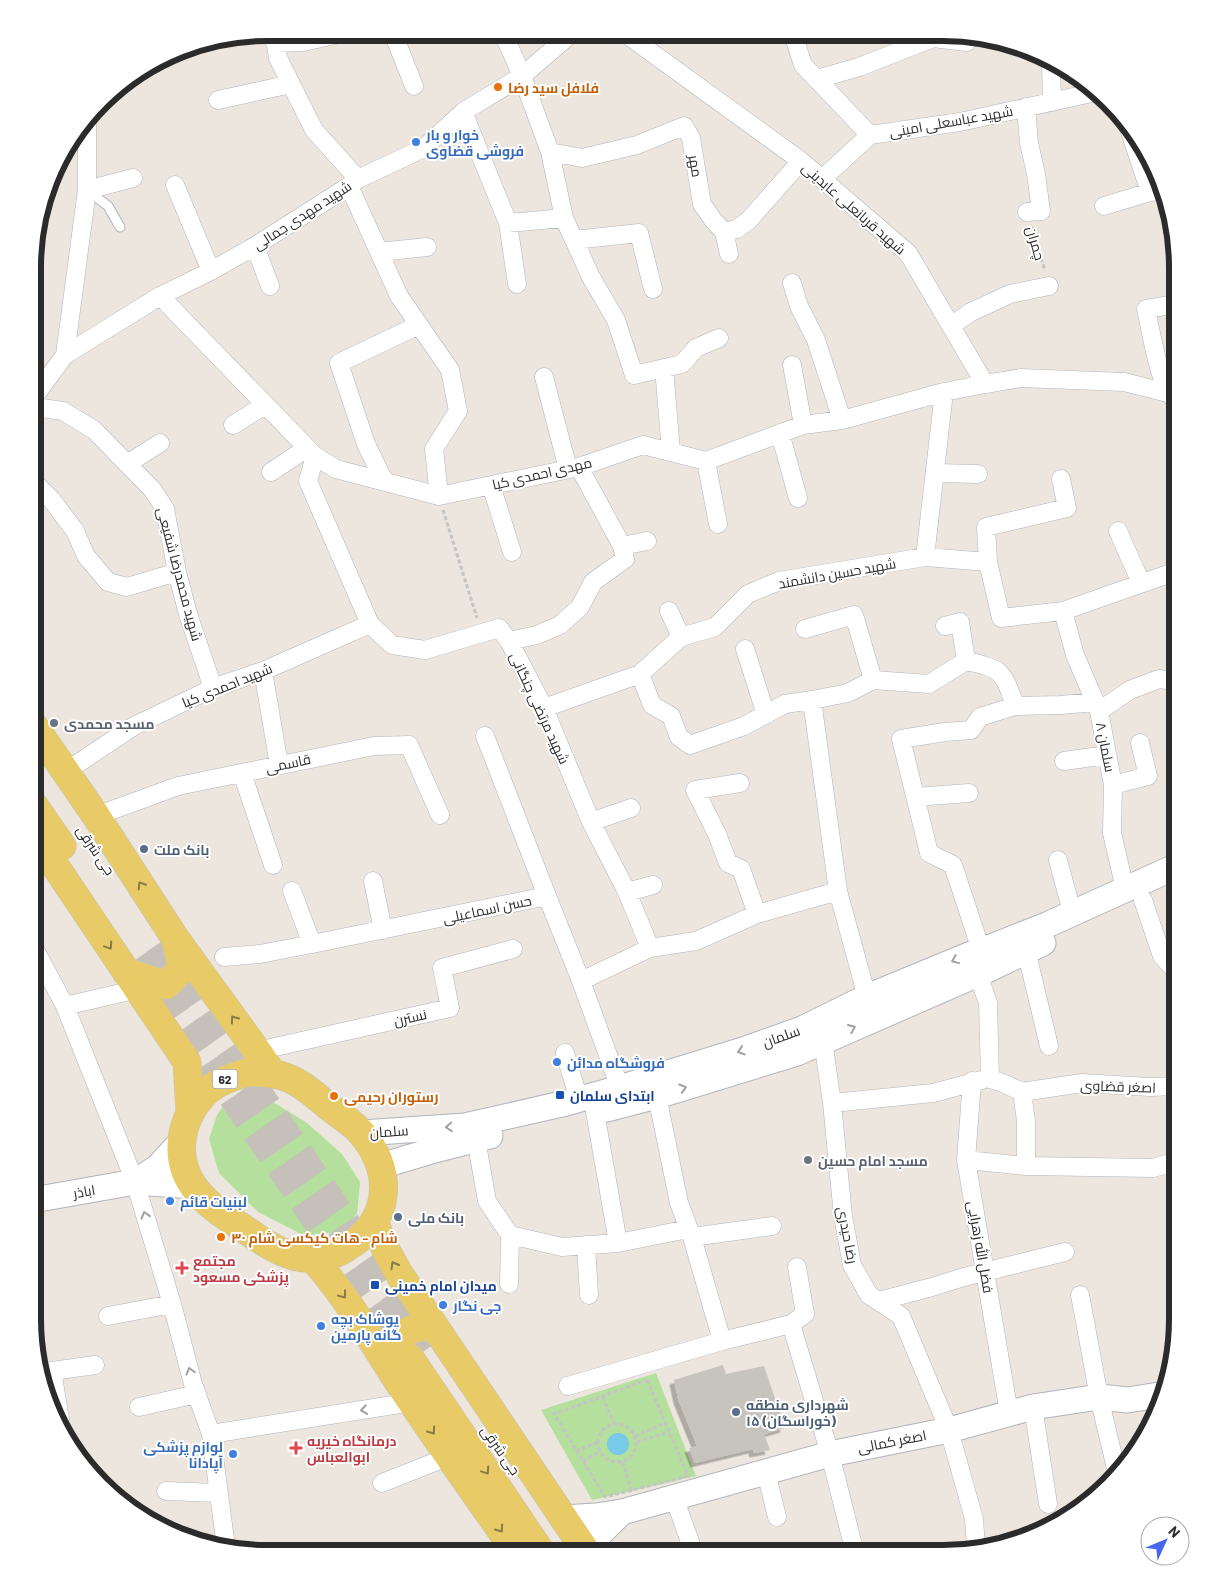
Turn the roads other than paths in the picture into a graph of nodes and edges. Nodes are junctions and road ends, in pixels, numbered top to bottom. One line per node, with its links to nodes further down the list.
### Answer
1 (275, 41): 11 (street)
2 (396, 41): 12 (street)
3 (507, 41): 9 (street)
4 (563, 41): 9 (street, شهید مهدی جمالی)
5 (636, 41): 21 (street, شهید قربانعلی عابدینی)
6 (795, 41): 10 (street)
7 (925, 41): 10 (street)
8 (1051, 69): 15 (street)
9 (522, 76): 17 (street, شهید مهدی جمالی); 20 (street)
10 (817, 79): 19 (street)
11 (291, 84): 14 (street); 25 (street)
12 (414, 86)
13 (1088, 94): 15 (street, شهید عباسعلی امینی)
14 (218, 100)
15 (1052, 102): 16 (street, شهید عباسعلی امینی)
16 (1026, 107): 19 (street, شهید عباسعلی امینی); 30 (street, چمران)
17 (463, 112): 25 (street, شهید مهدی جمالی); 32 (street)
18 (87, 130): 27 (street)
19 (870, 134): 24 (street, شهید عباسعلی امینی)
20 (550, 152): 31 (street); 34 (street, مهر)
21 (801, 161): 24 (street, شهید قربانعلی عابدینی); 34 (street)
22 (1143, 163): 28 (street)
23 (133, 178): 27 (street)
24 (822, 179): 49 (street, شهید قربانعلی عابدینی)
25 (354, 182): 36 (street, شهید مهدی جمالی); 38 (street)
26 (175, 185): 40 (street)
27 (87, 190): 33 (lane); 51 (street)
28 (1155, 192): 29 (street)
29 (1104, 206)
30 (1027, 212)
31 (564, 218): 32 (street); 35 (street)
32 (508, 223): 42 (street)
33 (120, 227)
34 (724, 232): 39 (street)
35 (574, 240): 45 (street); 53 (street)
36 (255, 246): 40 (street, شهید مهدی جمالی); 43 (street)
37 (427, 247): 38 (street)
38 (379, 252): 48 (street)
39 (729, 254)
40 (211, 271): 46 (street, شهید مهدی جمالی)
41 (792, 283): 62 (street)
42 (517, 284)
43 (270, 286)
44 (1049, 286): 49 (street)
45 (653, 289)
46 (160, 296): 51 (street, شهید مهدی جمالی); 60 (street, مهدی احمدی کیا)
47 (1169, 305): 56 (street)
48 (419, 325): 76 (street); 79 (street)
49 (952, 326): 55 (street, شهید قربانعلی عابدینی)
50 (719, 338): 53 (street)
51 (65, 355): 57 (street, شهید مهدی جمالی)
52 (792, 366): 63 (street)
53 (664, 368): 68 (street)
54 (544, 378): 71 (street)
55 (985, 384): 58 (street); 59 (street)
56 (1169, 384)
57 (41, 388)
58 (944, 392): 62 (street); 73 (street)
59 (1169, 395)
60 (265, 405): 64 (street); 67 (street, مهدی احمدی کیا)
61 (41, 408): 70 (street, شهید محمدرضا شفیعی)
62 (842, 420): 63 (street)
63 (803, 424): 65 (street)
64 (233, 425)
65 (780, 433): 69 (street); 80 (street)
66 (160, 442): 70 (street)
67 (311, 452): 72 (street); 76 (street, مهدی احمدی کیا); 93 (street, شهید مرتضی چنگانی)
68 (671, 452): 69 (street, مهدی احمدی کیا); 71 (street, مهدی احمدی کیا)
69 (706, 461): 81 (street)
70 (127, 464): 88 (street, شهید محمدرضا شفیعی)
71 (573, 468): 77 (street, مهدی احمدی کیا); 84 (street)
72 (271, 472)
73 (935, 473): 74 (street); 86 (street)
74 (978, 474)
75 (1061, 479): 87 (street)
76 (384, 482): 79 (street, مهدی احمدی کیا)
77 (491, 485): 79 (street, مهدی احمدی کیا); 85 (street)
78 (41, 489): 88 (street)
79 (439, 496)
80 (798, 498)
81 (718, 524)
82 (1118, 531): 90 (street)
83 (647, 541): 84 (street)
84 (622, 546): 97 (street)
85 (512, 552)
86 (925, 557): 87 (street, شهید حسین دانشمند); 96 (street, شهید حسین دانشمند)
87 (988, 562): 91 (street)
88 (177, 572): 104 (street, شهید محمدرضا شفیعی)
89 (1169, 577): 90 (street)
90 (1141, 583): 91 (street)
91 (1063, 610): 107 (street, سلمان ۸)
92 (669, 611): 96 (street)
93 (370, 624): 97 (street, شهید مرتضی چنگانی); 100 (street, شهید احمدی کیا)
94 (945, 626): 99 (street)
95 (804, 629): 102 (street)
96 (681, 637): 101 (street, شهید حسین دانشمند)
97 (509, 641): 108 (street, شهید مرتضی چنگانی)
98 (745, 649): 109 (street)
99 (966, 661): 102 (street); 106 (street)
100 (263, 671): 104 (street, شهید احمدی کیا); 115 (street)
101 (640, 674): 108 (street, شهید حسین دانشمند); 109 (street)
102 (873, 680): 105 (street)
103 (1169, 680): 107 (street)
104 (213, 688): 117 (street, شهید احمدی کیا)
105 (812, 700): 109 (street); 136 (street)
106 (1015, 706): 107 (street); 122 (street)
107 (1098, 706): 113 (street, سلمان ۸)
108 (544, 708): 127 (street, شهید مرتضی چنگانی)
109 (766, 715)
110 (485, 736): 139 (street)
111 (41, 737): 117 (main road)
112 (1140, 743): 120 (street)
113 (1107, 755): 114 (street); 120 (street, سلمان ۸)
114 (1064, 761)
115 (279, 765): 118 (street, قاسمی); 126 (street, قاسمی)
116 (41, 770): 148 (main road, جی شرقی)
117 (64, 772): 125 (main road)
118 (242, 773): 125 (street, قاسمی); 130 (street)
119 (740, 783): 141 (street)
120 (1113, 785): 138 (street, سلمان ۸)
121 (969, 793): 122 (street)
122 (915, 797): 150 (street)
123 (631, 808): 127 (street)
124 (41, 814): 148 (main road, جی شرقی)
125 (96, 816): 148 (main road, one-way to 125)
126 (440, 816)
127 (591, 822): 137 (street, شهید مرتضی چنگانی)
128 (41, 842): 148 (main road, one-way to 148)
129 (1058, 860): 140 (street)
130 (273, 865)
131 (1169, 871): 138 (main road, سلمان)
132 (373, 881): 142 (street)
133 (653, 885): 137 (street)
134 (1169, 887): 138 (main road, سلمان)
135 (292, 891): 144 (street)
136 (838, 891): 141 (street); 153 (street)
137 (627, 892): 145 (street, شهید مرتضی چنگانی)
138 (1134, 895): 140 (main road, سلمان); 143 (main road, سلمان); 151 (street, سلمان ۸)
139 (547, 896): 142 (street, حسن اسماعیلی); 152 (street, حسن اسماعیلی)
140 (1072, 912): 143 (main road, سلمان)
141 (757, 914): 145 (street)
142 (383, 930): 144 (street, حسن اسماعیلی)
143 (1025, 942): 150 (main road, سلمان); 156 (street)
144 (312, 944): 147 (street, حسن اسماعیلی)
145 (650, 948): 152 (street)
146 (513, 949): 158 (street, نسترن)
147 (224, 957)
148 (147, 960): 154 (street); 158 (main road, one-way to 148); 167 (main road)
149 (41, 961): 154 (street)
150 (980, 962): 153 (main road, سلمان, one-way to 153); 155 (main road, سلمان, one-way to 150); 159 (street)
151 (1169, 963)
152 (580, 980): 162 (street, حسن اسماعیلی)
153 (867, 997): 162 (main road, سلمان, one-way to 162)
154 (65, 1006): 175 (street)
155 (823, 1041): 164 (main road, سلمان, one-way to 155); 165 (street, رضا حیدری)
156 (1049, 1046)
157 (565, 1053): 166 (street)
158 (265, 1062): 167 (main road, 62); 168 (main road, 62)
159 (990, 1079): 160 (street); 163 (street)
160 (972, 1082): 165 (street); 171 (street, فضل الله زهرایی)
161 (1169, 1086): 163 (street, اصغر قضاوی)
162 (620, 1088): 166 (main road, سلمان)
163 (1022, 1092): 174 (street)
164 (657, 1096): 166 (main road, سلمان); 180 (street)
165 (832, 1102): 191 (street, رضا حیدری)
166 (587, 1106): 168 (main road, سلمان, one-way to 168); 169 (main road, سلمان); 182 (street)
167 (190, 1112): 170 (main road, 62)
168 (362, 1133): 173 (main road, 62)
169 (476, 1139): 173 (main road, سلمان); 181 (street)
170 (181, 1142): 175 (main road, اباذر); 176 (main road, 62)
171 (966, 1160): 174 (street); 187 (street, فضل الله زهرایی)
172 (1169, 1163): 174 (street)
173 (382, 1166): 178 (main road, 62)
174 (1026, 1166)
175 (135, 1182): 176 (main road, اباذر); 177 (main road, اباذر); 192 (street, one-way to 175)
176 (193, 1186): 185 (main road, 62)
177 (41, 1199)
178 (374, 1222): 185 (main road, 62); 196 (main road, one-way to 178)
179 (772, 1226): 180 (street)
180 (690, 1233): 182 (street); 195 (street)
181 (510, 1235): 183 (street); 188 (street)
182 (618, 1243): 183 (street)
183 (586, 1246): 190 (street)
184 (1064, 1252): 187 (street)
185 (312, 1258): 196 (main road, one-way to 196)
186 (797, 1267): 194 (street)
187 (986, 1271): 191 (street); 207 (street, فضل الله زهرایی)
188 (509, 1284)
189 (1080, 1294): 203 (street)
190 (589, 1295)
191 (879, 1301): 208 (street, رضا حیدری)
192 (172, 1304): 193 (street); 200 (street, one-way to 192)
193 (108, 1316)
194 (791, 1324): 195 (street); 210 (street)
195 (722, 1341): 199 (street)
196 (416, 1350): 204 (main road); 221 (main road); 225 (main road, جی شرقی, one-way to 225); 226 (main road, جی شرقی)
197 (95, 1365): 198 (street)
198 (48, 1372): 201 (street)
199 (568, 1386)
200 (197, 1394): 205 (street); 209 (street)
201 (54, 1395)
202 (1156, 1396): 203 (main road, اصغر کمالی)
203 (1099, 1397): 206 (main road, اصغر کمالی); 212 (street)
204 (412, 1402): 209 (street, one-way to 209); 211 (main road, one-way to 211)
205 (140, 1407)
206 (1033, 1407): 207 (main road, اصغر کمالی); 219 (street)
207 (1009, 1412): 208 (main road, اصغر کمالی)
208 (949, 1430): 210 (main road, اصغر کمالی); 223 (street, رضا حیدری)
209 (211, 1434): 216 (street)
210 (830, 1454): 213 (main road, اصغر کمالی); 230 (street)
211 (450, 1456): 214 (street); 224 (main road, one-way to 224)
212 (1116, 1464)
213 (766, 1472): 217 (main road, اصغر کمالی); 220 (street)
214 (382, 1483)
215 (166, 1491): 216 (street)
216 (218, 1493): 222 (street)
217 (674, 1497): 218 (main road, اصغر کمالی); 229 (street)
218 (627, 1501): 221 (main road, اصغر کمالی); 228 (main road)
219 (1048, 1504)
220 (777, 1517)
221 (563, 1518): 227 (main road)
222 (225, 1540)
223 (976, 1542)
224 (511, 1545)
225 (537, 1545)
226 (576, 1545)
227 (578, 1545)
228 (587, 1545)
229 (691, 1545)
230 (852, 1545)

